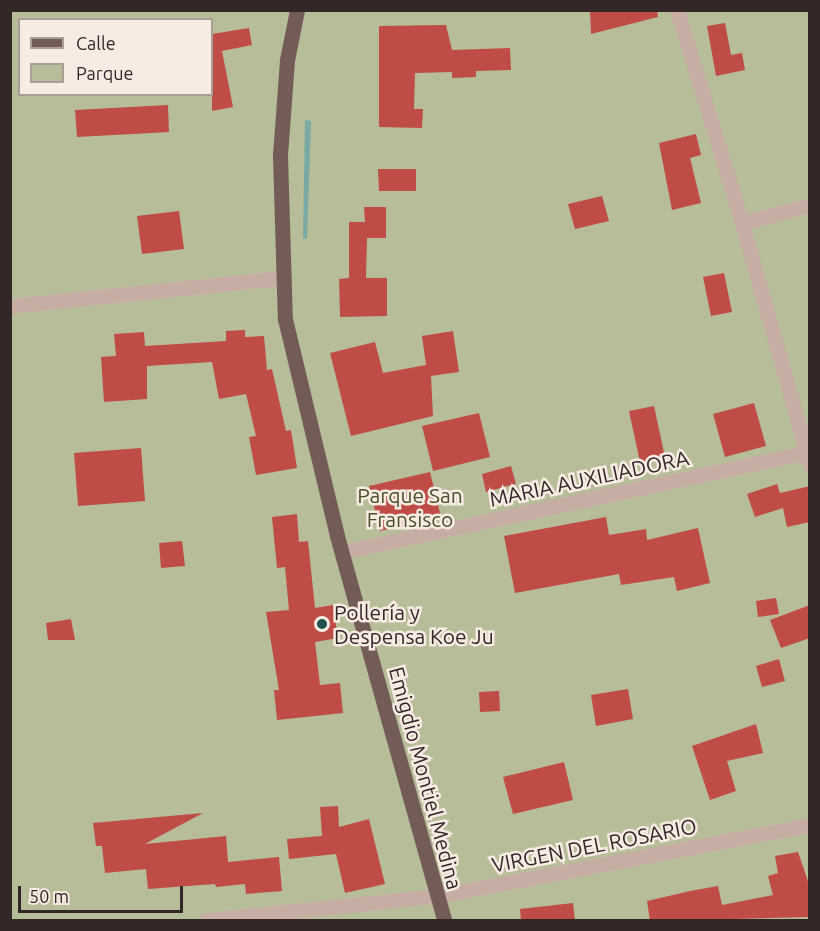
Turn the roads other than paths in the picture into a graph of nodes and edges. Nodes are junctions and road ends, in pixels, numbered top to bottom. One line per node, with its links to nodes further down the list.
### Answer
1 (297, 10): 5 (main road, Emigdio Montiel Medina)
2 (677, 10): 4 (street)
3 (810, 205): 4 (street)
4 (742, 223): 7 (street)
5 (282, 278): 6 (street); 8 (main road, Emigdio Montiel Medina)
6 (10, 306)
7 (808, 456): 8 (street, MARIA AUXILIADORA)
8 (342, 552): 10 (main road, Emigdio Montiel Medina)
9 (810, 825): 10 (street, VIRGEN DEL ROSARIO)
10 (437, 896): 11 (street, VIRGEN DEL ROSARIO); 12 (main road, Emigdio Montiel Medina)
11 (207, 921)
12 (444, 921)

